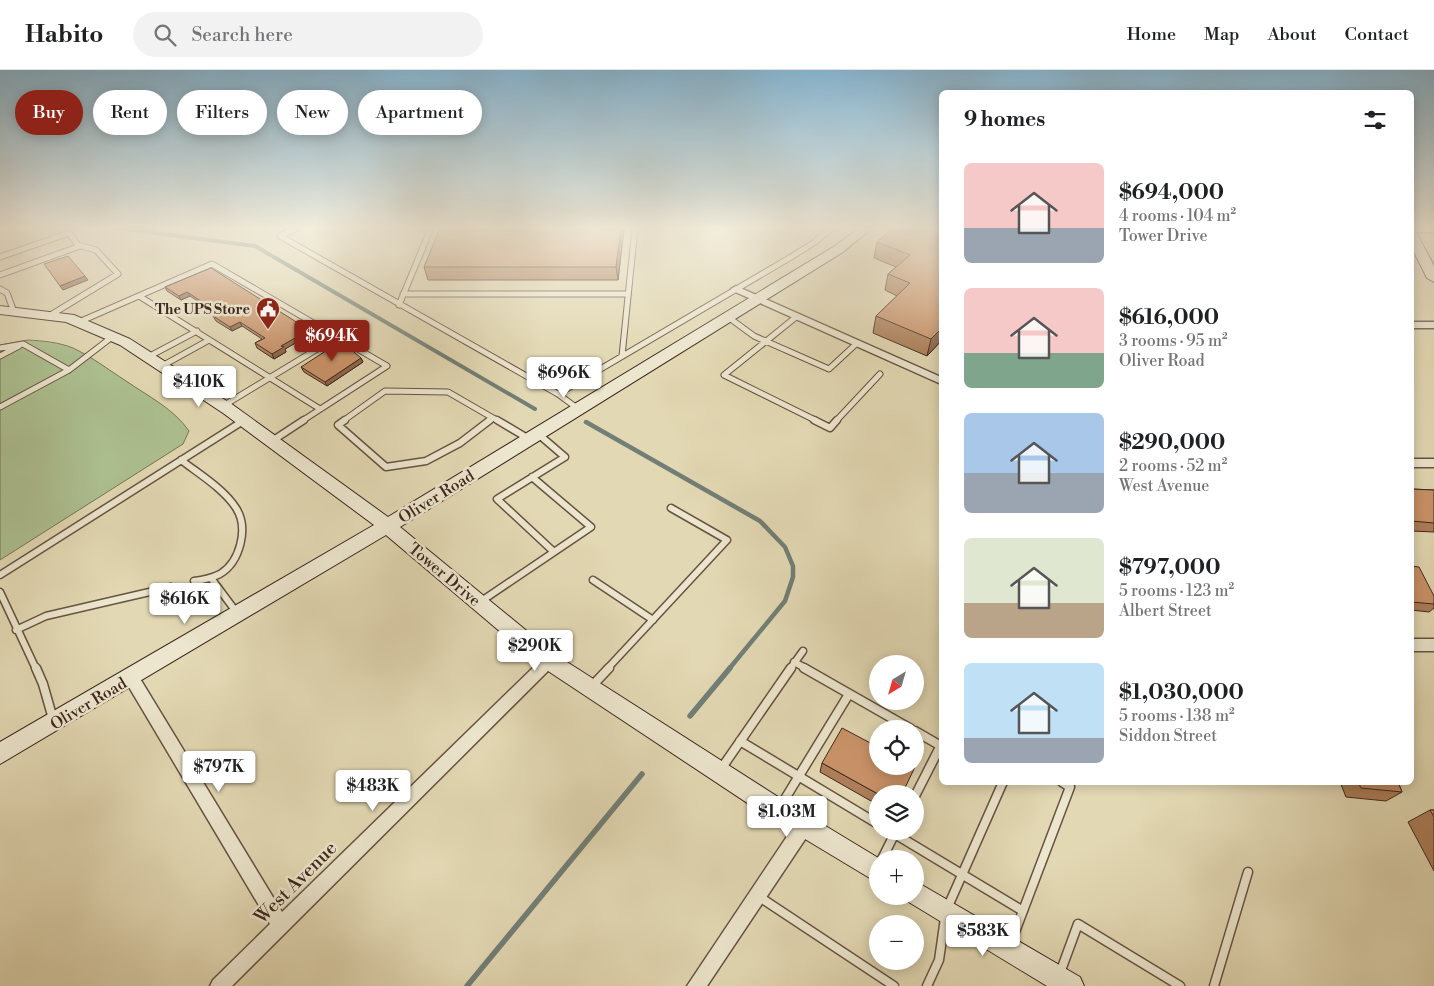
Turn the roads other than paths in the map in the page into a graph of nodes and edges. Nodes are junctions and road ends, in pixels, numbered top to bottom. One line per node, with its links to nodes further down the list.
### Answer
1 (115, 271): 17 (lane)
2 (197, 271): 13 (lane)
3 (224, 271): 25 (lane)
4 (338, 271): 15 (lane)
5 (413, 271): 11 (lane)
6 (630, 271): 12 (lane)
7 (767, 271): 10 (lane)
8 (804, 271): 14 (street, Oliver Road)
9 (0, 289): 16 (lane)
10 (736, 289): 14 (street); 32 (lane)
11 (403, 294): 12 (lane); 15 (lane)
12 (628, 294): 32 (lane)
13 (139, 296): 20 (lane); 23 (lane)
14 (758, 299): 18 (street, Oliver Road); 19 (street)
15 (399, 305): 39 (lane)
16 (7, 311): 17 (street, Tower Drive)
17 (49, 316): 20 (street, Tower Drive)
18 (728, 317): 27 (lane); 42 (street, Oliver Road)
19 (796, 317): 27 (lane); 29 (street)
20 (79, 322): 24 (street, Tower Drive)
21 (1414, 324): 22 (street)
22 (1434, 324)
23 (197, 332): 26 (lane); 33 (lane)
24 (112, 337): 33 (street, Tower Drive); 35 (lane)
25 (337, 337): 37 (lane); 43 (lane)
26 (209, 340): 34 (lane); 37 (lane)
27 (766, 341): 29 (lane); 36 (lane)
28 (23, 344): 30 (lane); 31 (lane); 35 (lane)
29 (856, 344): 38 (street)
30 (0, 348)
31 (0, 356)
32 (622, 356): 39 (lane)
33 (148, 357): 34 (street, Tower Drive)
34 (162, 366): 40 (street, Tower Drive)
35 (69, 370): 41 (lane)
36 (880, 374)
37 (270, 378): 40 (lane); 43 (lane)
38 (939, 380)
39 (558, 394): 42 (lane)
40 (223, 406): 45 (street, Tower Drive)
41 (0, 407)
42 (577, 408): 46 (street, Oliver Road)
43 (320, 410): 47 (lane)
44 (493, 418): 44 (lane); 46 (lane)
45 (243, 421): 47 (street, Tower Drive); 48 (lane)
46 (533, 436): 51 (lane); 53 (street, Oliver Road)
47 (271, 441): 53 (street, Tower Drive)
48 (180, 460): 55 (lane); 56 (lane)
49 (1414, 463): 50 (street)
50 (1434, 463)
51 (532, 477): 54 (lane); 54 (lane)
52 (671, 508): 63 (lane)
53 (387, 526): 61 (street, Tower Drive); 62 (street, Oliver Road)
54 (554, 552): 61 (lane)
55 (0, 575)
56 (211, 578): 58 (lane); 62 (lane)
57 (594, 580): 63 (lane)
58 (194, 582)
59 (171, 587): 64 (lane)
60 (0, 592): 64 (lane)
61 (479, 602): 68 (street, Tower Drive)
62 (238, 614): 70 (street, Oliver Road)
63 (653, 620): 71 (lane)
64 (16, 630): 74 (lane)
65 (1414, 645): 66 (street)
66 (1434, 645)
67 (803, 651): 69 (lane)
68 (549, 661): 71 (street, Tower Drive); 96 (street, West Avenue)
69 (794, 662): 72 (lane); 76 (lane)
70 (131, 677): 74 (street, Oliver Road); 96 (street)
71 (590, 688): 80 (street, Tower Drive)
72 (849, 694): 73 (lane); 81 (lane)
73 (894, 720)
74 (54, 723): 79 (street, Oliver Road)
75 (924, 736): 77 (lane)
76 (740, 741): 80 (lane); 81 (lane)
77 (939, 745)
78 (939, 750): 82 (lane)
79 (0, 754)
80 (719, 772): 85 (street, Tower Drive)
81 (798, 777): 85 (lane); 86 (lane)
82 (921, 785)
83 (1002, 785): 91 (lane)
84 (1067, 785): 95 (lane)
85 (778, 810): 87 (street, Tower Drive)
86 (869, 819)
87 (804, 826): 89 (street, Tower Drive); 92 (street)
88 (907, 840): 91 (lane)
89 (869, 862)
90 (1248, 872): 104 (lane)
91 (963, 874): 94 (lane); 95 (lane)
92 (757, 895): 100 (street); 101 (lane)
93 (924, 898): 94 (street)
94 (946, 911): 97 (street); 102 (lane)
95 (1023, 911): 97 (lane)
96 (280, 924): 99 (street, West Avenue)
97 (1008, 948): 98 (street)
98 (1065, 982): 103 (lane)
99 (219, 986)
100 (696, 986)
101 (894, 986)
102 (927, 986)
103 (1180, 986)
104 (1214, 986)

